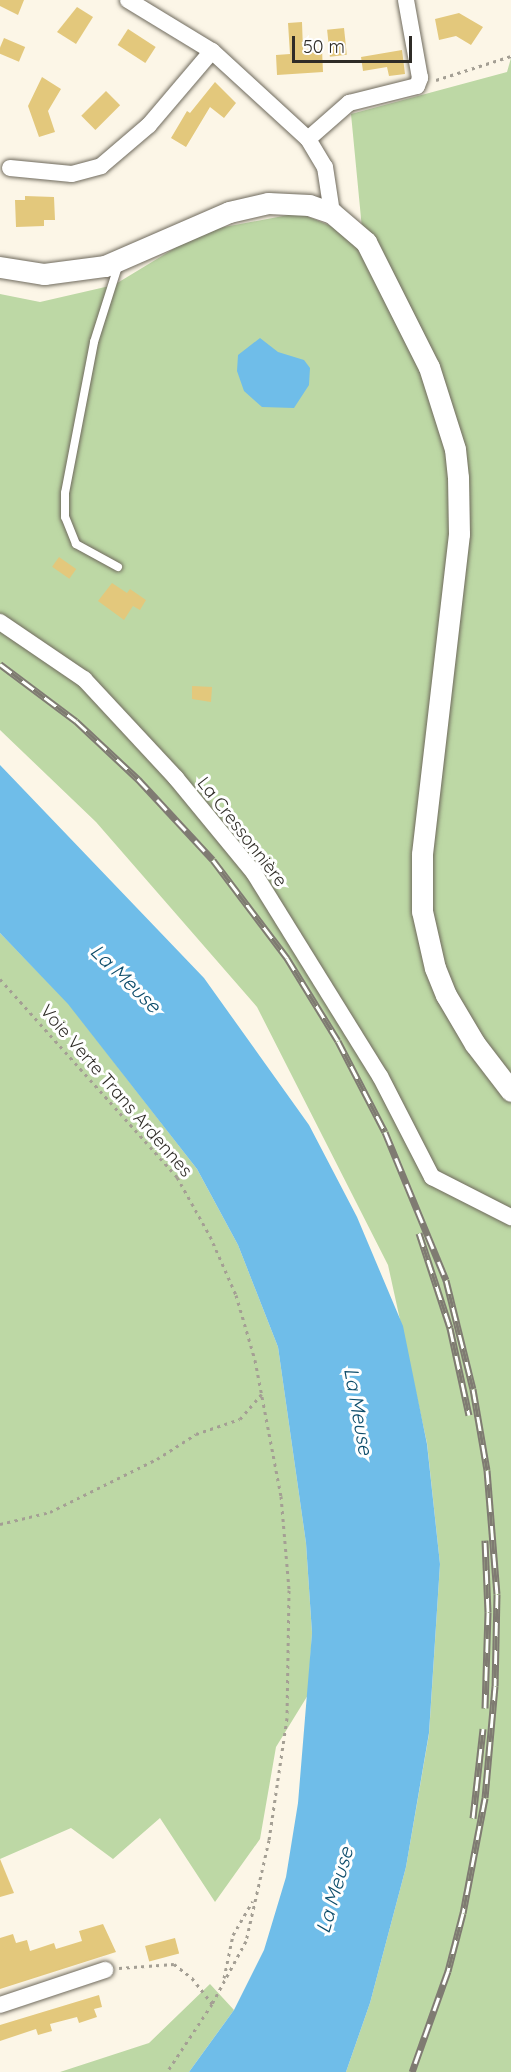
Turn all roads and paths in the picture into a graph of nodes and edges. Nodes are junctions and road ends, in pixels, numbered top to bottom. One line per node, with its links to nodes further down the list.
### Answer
1 (128, 0): 3 (street)
2 (406, 0): 5 (street)
3 (212, 51): 6 (street); 7 (street)
4 (511, 56): 5 (path)
5 (417, 86): 6 (street)
6 (308, 139): 8 (street)
7 (10, 168)
8 (332, 213): 9 (street); 14 (street)
9 (120, 260): 10 (street); 11 (lane)
10 (0, 267)
11 (118, 567)
12 (0, 622): 15 (street, La Cressonnière)
13 (0, 979): 16 (path, Voie Verte Trans Ardennes)
14 (511, 1091)
15 (511, 1217)
16 (262, 1394): 17 (path); 18 (path, Voie Verte Trans Ardennes)
17 (0, 1524)
18 (256, 1894): 20 (path); 20 (path, Voie Verte Trans Ardennes)
19 (105, 1970): 21 (path); 22 (street)
20 (223, 1982): 21 (path)
21 (212, 2004): 23 (path)
22 (0, 2005)
23 (167, 2072)

